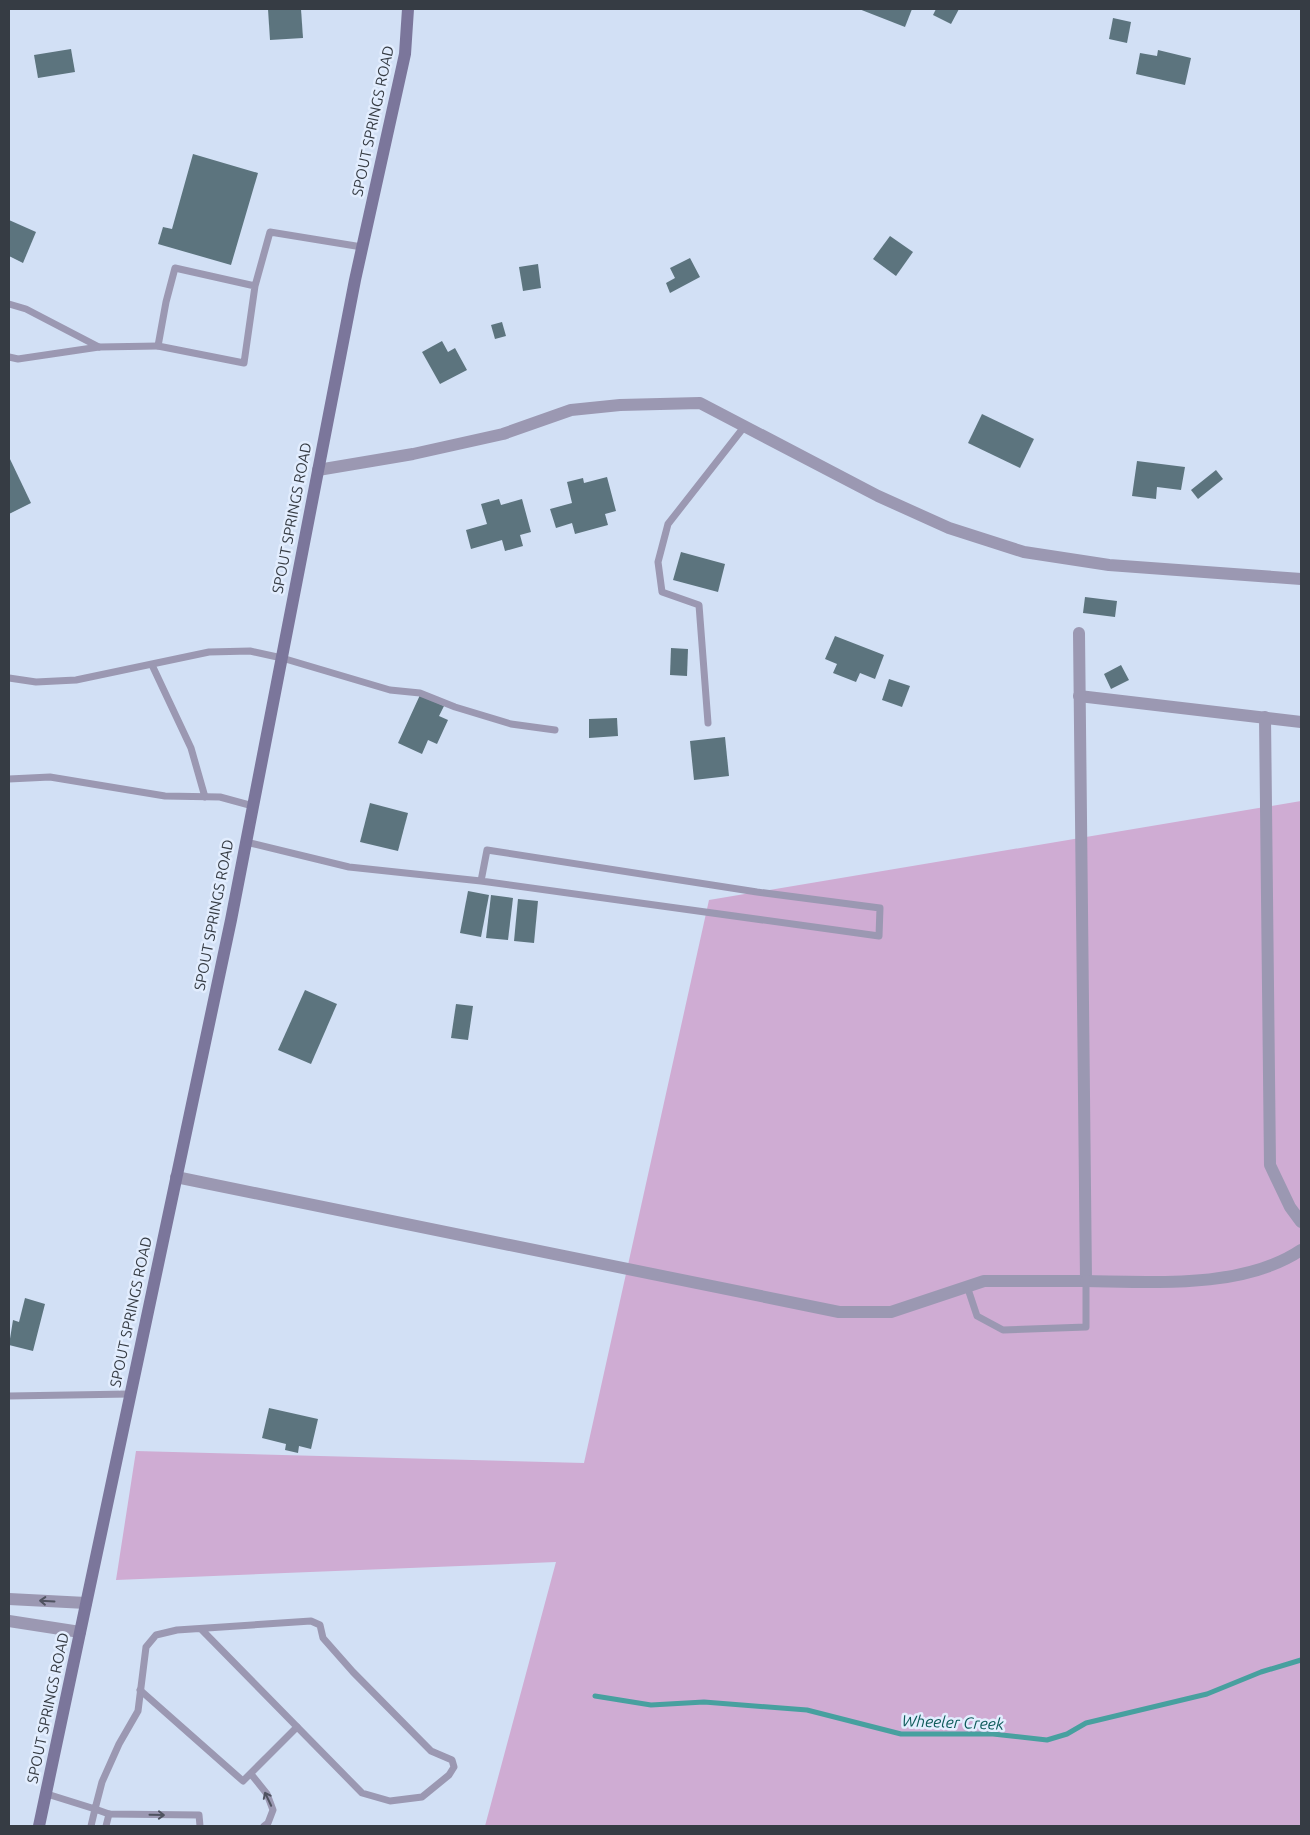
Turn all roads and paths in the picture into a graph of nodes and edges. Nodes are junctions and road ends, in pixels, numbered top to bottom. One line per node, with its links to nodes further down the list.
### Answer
1 (408, 9): 2 (street, SPOUT SPRINGS ROAD)
2 (362, 247): 3 (lane); 9 (street, SPOUT SPRINGS ROAD)
3 (255, 286): 5 (lane); 5 (lane)
4 (9, 304): 6 (lane)
5 (158, 346): 6 (lane)
6 (99, 347): 7 (lane)
7 (9, 357)
8 (744, 427): 9 (street); 10 (street); 18 (lane)
9 (318, 470): 12 (street, SPOUT SPRINGS ROAD)
10 (1301, 579)
11 (1079, 633): 15 (street)
12 (282, 658): 13 (lane); 19 (lane); 22 (street, SPOUT SPRINGS ROAD)
13 (152, 665): 14 (lane); 21 (lane)
14 (9, 678)
15 (1080, 696): 16 (street); 28 (street)
16 (1265, 718): 17 (street); 26 (street)
17 (1301, 722)
18 (708, 723)
19 (556, 730)
20 (9, 779): 21 (lane)
21 (205, 797): 22 (lane)
22 (253, 806): 23 (street, SPOUT SPRINGS ROAD)
23 (246, 842): 24 (lane); 25 (street, SPOUT SPRINGS ROAD)
24 (480, 880): 24 (lane)
25 (176, 1177): 29 (street); 30 (street, SPOUT SPRINGS ROAD)
26 (1301, 1222)
27 (1301, 1250): 28 (street)
28 (1086, 1281): 29 (street); 29 (lane)
29 (967, 1286)
30 (130, 1394): 31 (lane); 33 (street, SPOUT SPRINGS ROAD)
31 (9, 1396)
32 (9, 1599): 33 (street, one-way to 32)
33 (86, 1602): 36 (street, SPOUT SPRINGS ROAD)
34 (9, 1621): 36 (street)
35 (201, 1629): 37 (lane); 38 (lane); 38 (lane)
36 (80, 1632): 40 (street, SPOUT SPRINGS ROAD)
37 (140, 1690): 39 (lane); 41 (lane)
38 (297, 1727): 39 (lane)
39 (251, 1774): 47 (lane, one-way to 39)
40 (47, 1794): 41 (lane); 43 (street, SPOUT SPRINGS ROAD)
41 (95, 1809): 42 (lane); 44 (lane)
42 (109, 1814): 45 (lane); 46 (lane, one-way to 46)
43 (39, 1826)
44 (91, 1826)
45 (106, 1826)
46 (200, 1826)
47 (264, 1826)

